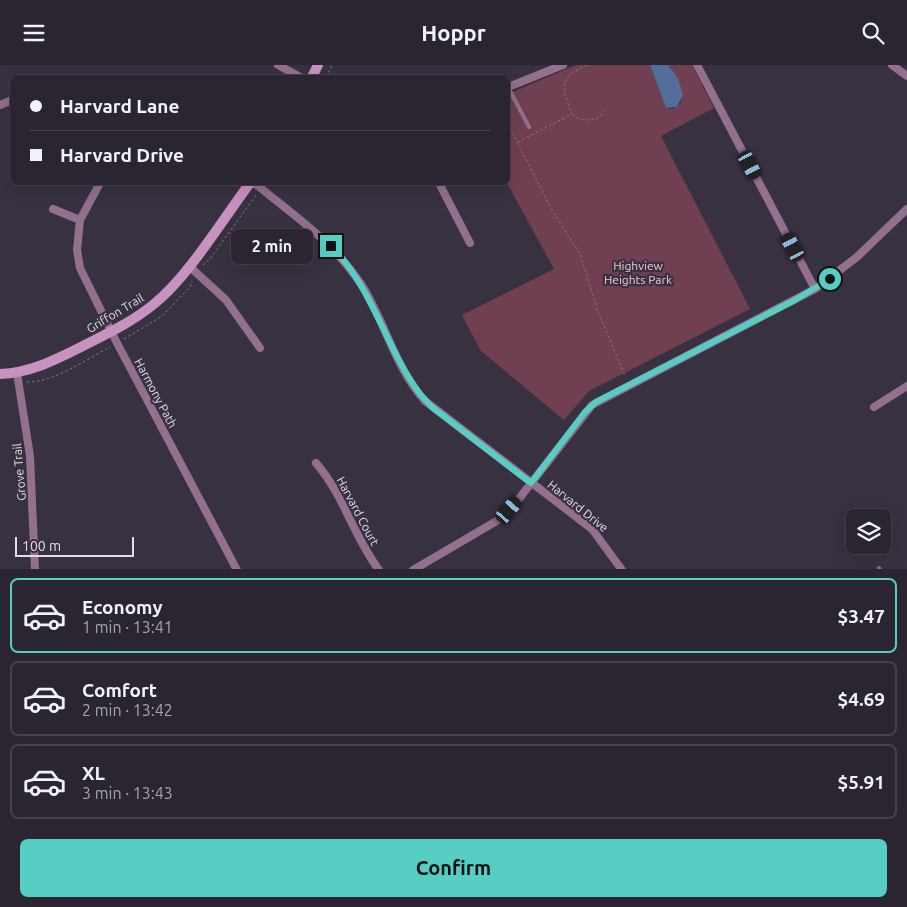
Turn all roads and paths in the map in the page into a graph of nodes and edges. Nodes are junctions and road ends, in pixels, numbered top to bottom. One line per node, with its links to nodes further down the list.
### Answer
1 (278, 65): 6 (street)
2 (563, 65): 8 (street)
3 (587, 65): 11 (path)
4 (697, 65): 24 (street)
5 (892, 65): 7 (street)
6 (296, 75)
7 (907, 76)
8 (510, 86)
9 (510, 91): 12 (lane)
10 (604, 111): 11 (path)
11 (572, 114): 14 (path)
12 (529, 127)
13 (510, 128): 14 (path)
14 (518, 142): 29 (path)
15 (99, 185): 21 (street, Harmony Path)
16 (249, 185): 23 (street, Griffon Trail)
17 (257, 185): 34 (street, Harvard Drive)
18 (440, 185): 22 (street)
19 (53, 209): 21 (street)
20 (907, 209): 24 (street)
21 (80, 220): 25 (street, Harmony Path)
22 (470, 243)
23 (189, 266): 25 (street, Griffon Trail); 26 (street)
24 (815, 289): 34 (street)
25 (112, 331): 30 (street, Griffon Trail); 36 (street, Harmony Path)
26 (260, 348)
27 (62, 372): 30 (path)
28 (0, 374): 30 (street, Griffon Trail)
29 (625, 376)
30 (18, 378): 35 (street, Grove Trail)
31 (907, 386): 32 (street)
32 (874, 407)
33 (316, 463): 37 (street, Harvard Court)
34 (531, 483): 38 (street); 39 (street, Harvard Drive)
35 (35, 569)
36 (237, 569)
37 (379, 569)
38 (413, 569)
39 (622, 569)

